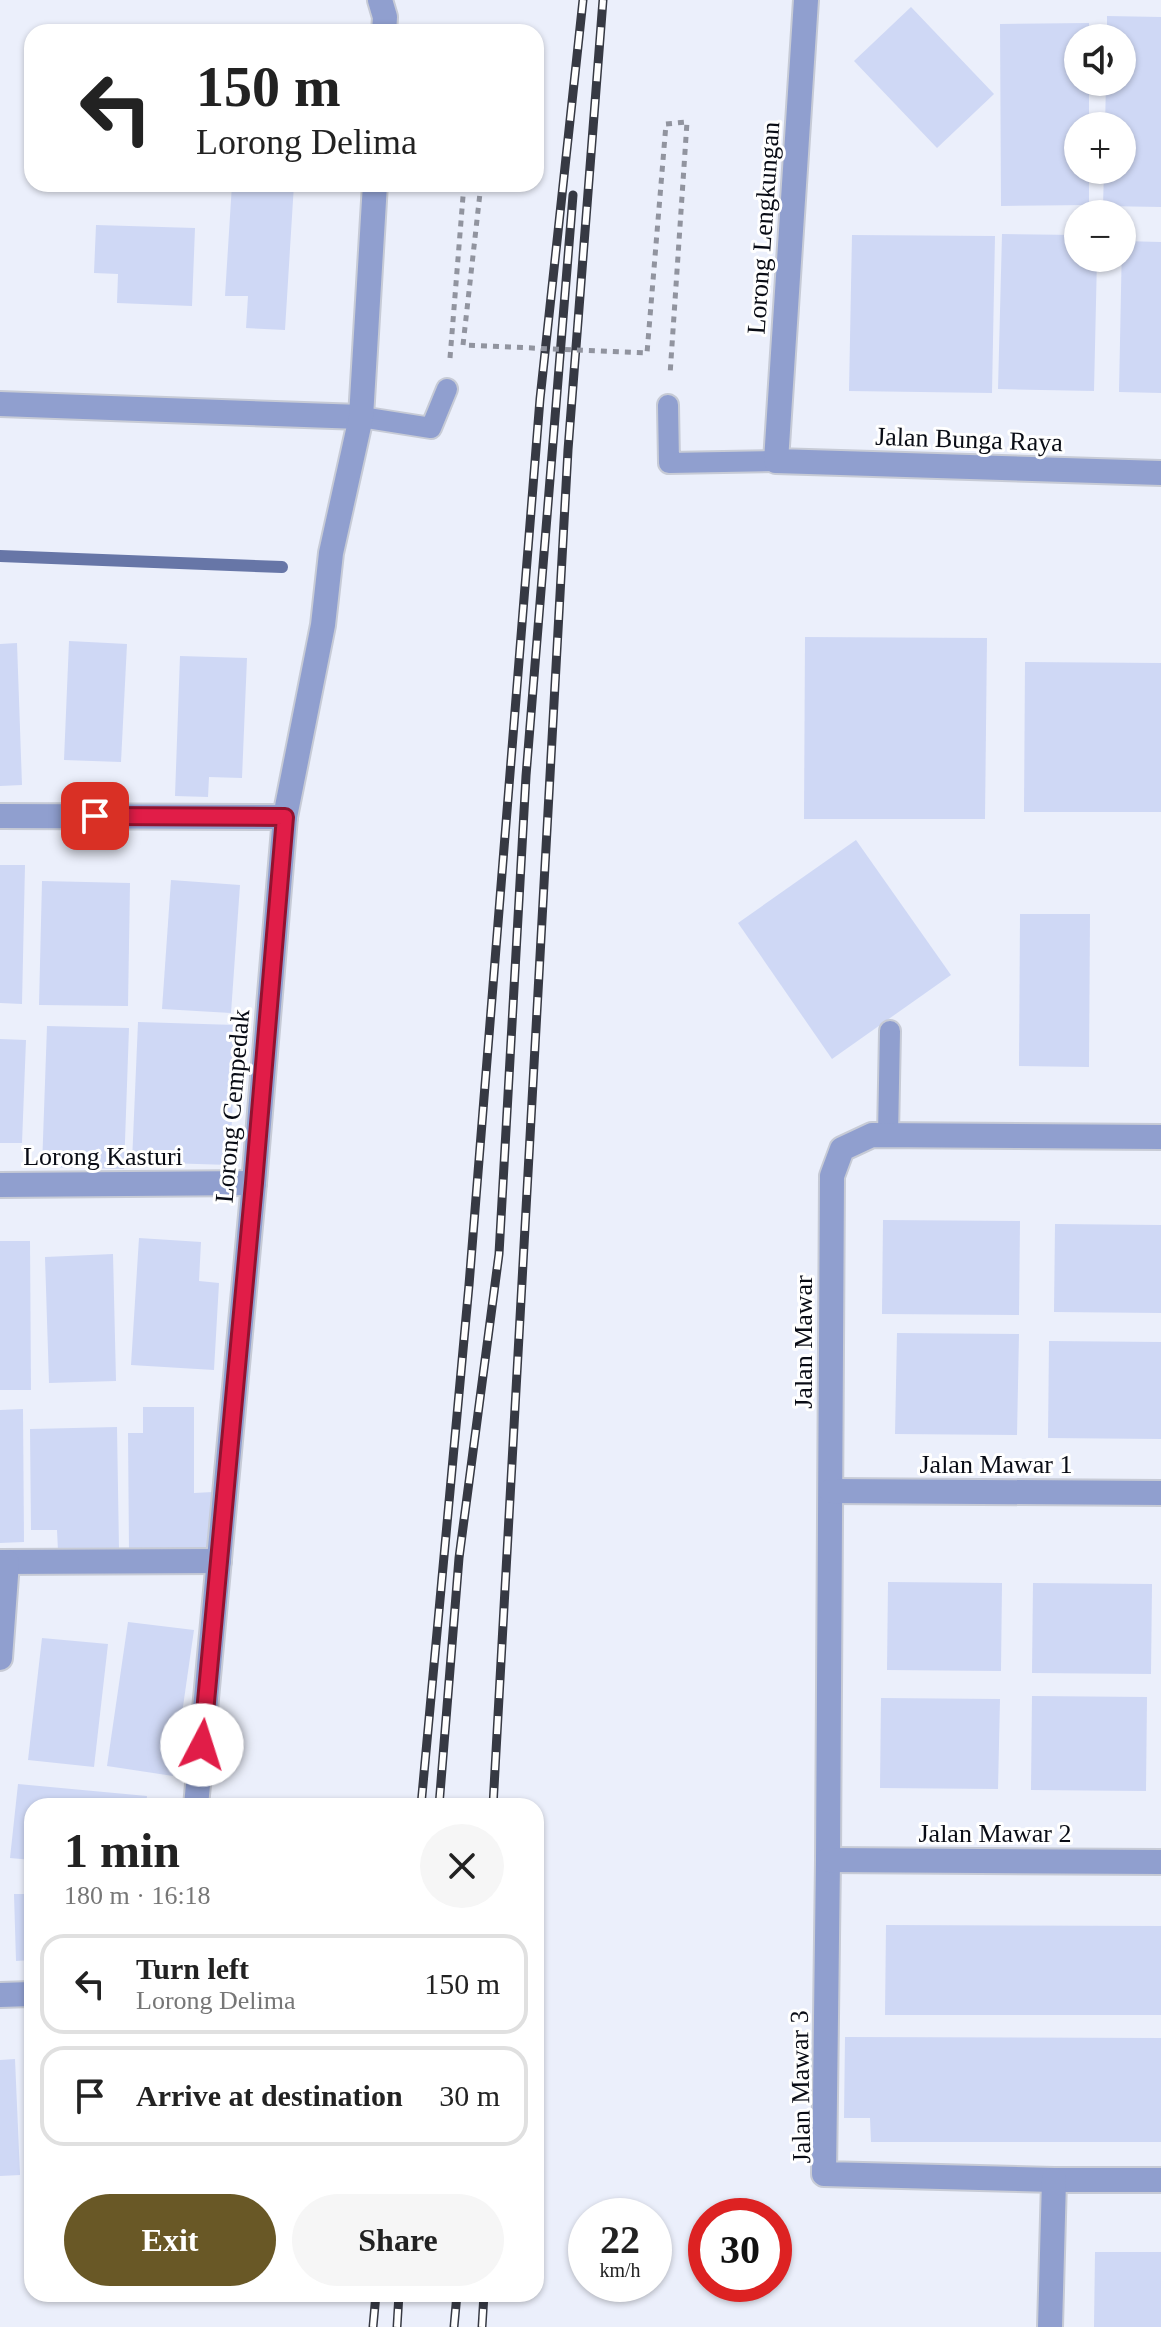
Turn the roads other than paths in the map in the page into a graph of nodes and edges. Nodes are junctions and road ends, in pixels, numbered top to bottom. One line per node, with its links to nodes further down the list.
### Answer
1 (380, 0): 3 (street)
2 (806, 0): 9 (street, Lorong Lengkungan)
3 (385, 24)
4 (375, 192): 8 (street, Lorong Cempedak)
5 (447, 389): 8 (lane)
6 (0, 404): 8 (street)
7 (668, 405): 9 (lane)
8 (361, 417): 12 (street, Lorong Cempedak)
9 (776, 461): 10 (street, Jalan Bunga Raya)
10 (1161, 473)
11 (0, 816): 12 (street)
12 (285, 817): 16 (street, Lorong Cempedak)
13 (890, 1031): 14 (lane)
14 (888, 1135): 15 (street, Jalan Mawar); 18 (street, Jalan Mawar)
15 (1161, 1137)
16 (254, 1183): 17 (street, Lorong Kasturi); 20 (street, Lorong Cempedak)
17 (0, 1185)
18 (831, 1491): 19 (street, Jalan Mawar 1); 24 (street, Jalan Mawar)
19 (1161, 1493)
20 (219, 1561): 21 (street); 23 (street, Lorong Cempedak)
21 (4, 1562): 22 (street)
22 (0, 1658)
23 (197, 1798)
24 (828, 1860): 25 (street, Jalan Mawar 2); 28 (street, Jalan Mawar 3)
25 (1161, 1862)
26 (24, 1994): 27 (street)
27 (0, 1995)
28 (1054, 2180): 29 (street, Jalan Mawar 3); 30 (street)
29 (1161, 2180)
30 (1050, 2327)

